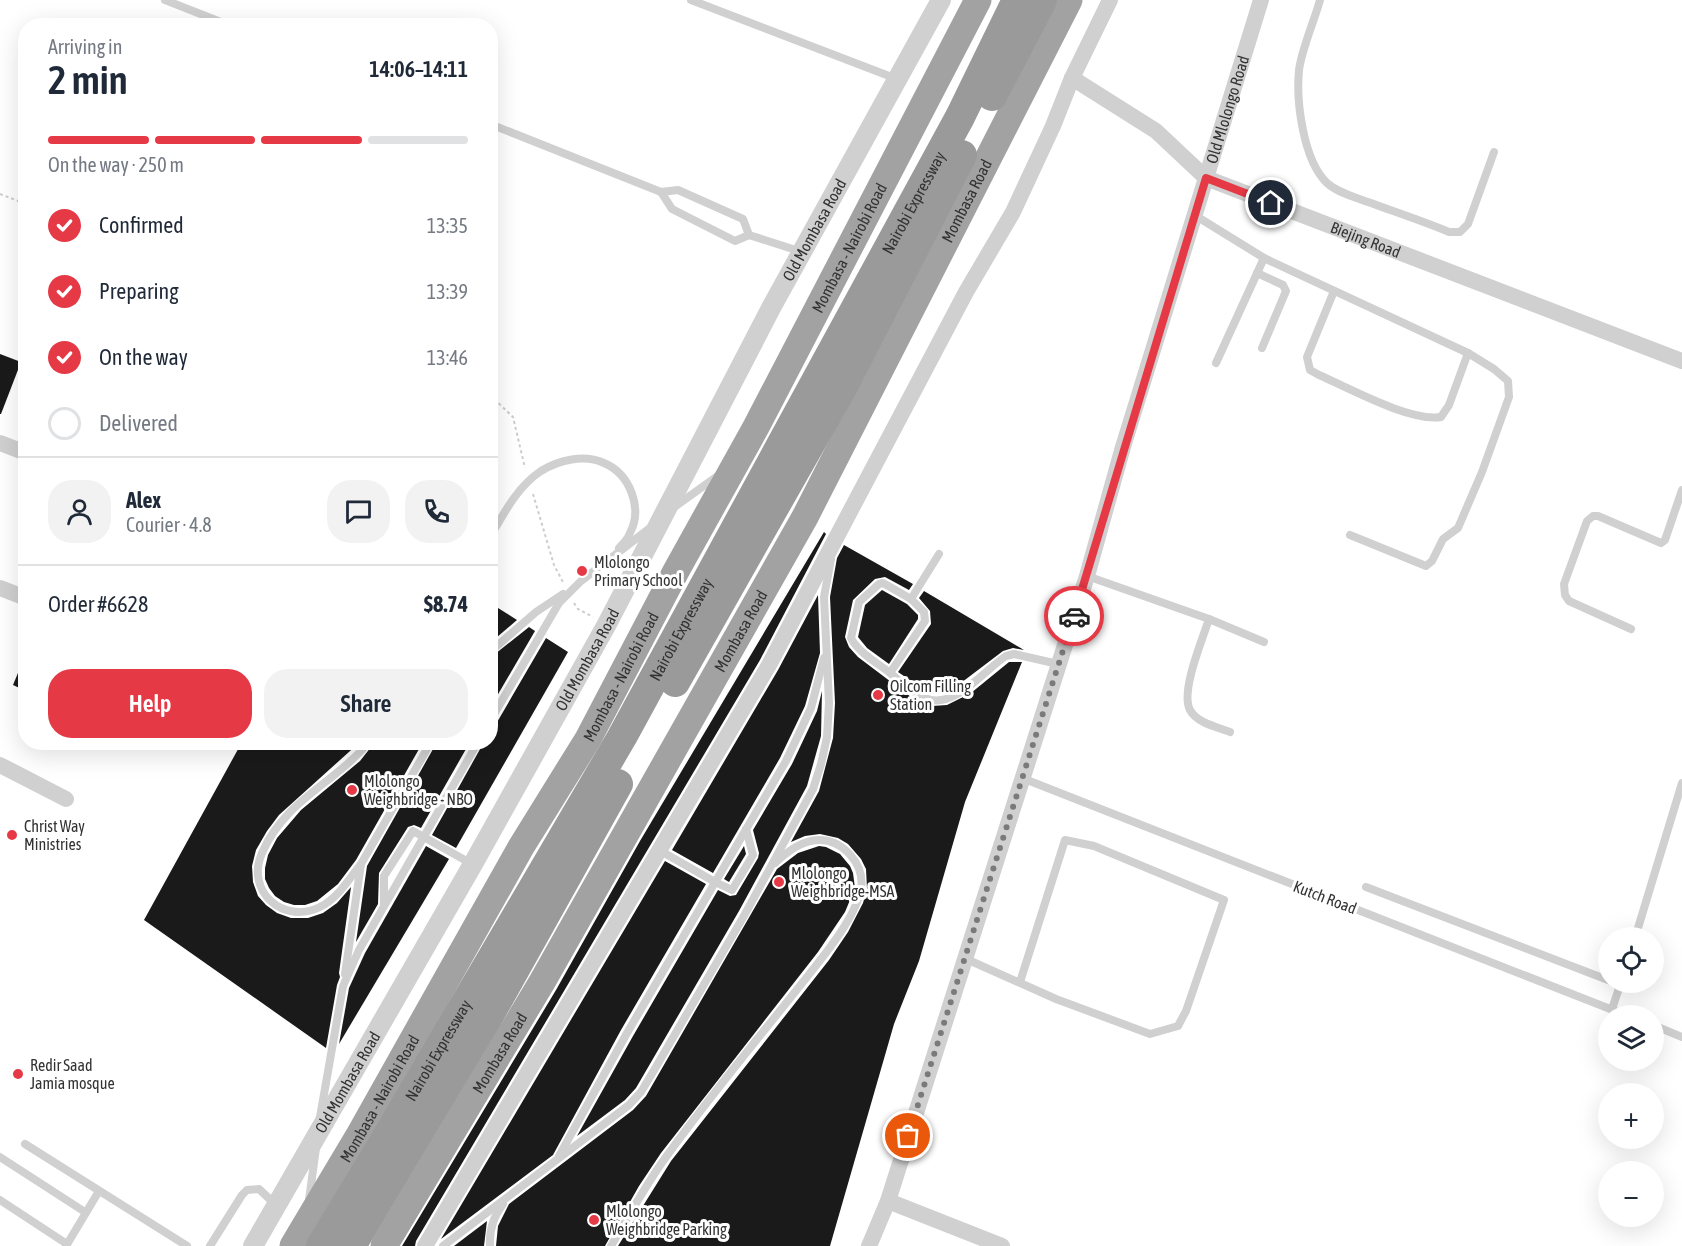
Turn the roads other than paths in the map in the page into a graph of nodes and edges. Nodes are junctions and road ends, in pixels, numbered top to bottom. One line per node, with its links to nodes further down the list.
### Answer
1 (165, 0): 11 (lane)
2 (690, 0): 13 (lane)
3 (941, 0): 13 (street, Old Mombasa Road)
4 (978, 0): 28 (highway, Mombasa - Nairobi Road)
5 (1017, 0): 91 (highway, Nairobi Expressway)
6 (1042, 0): 92 (highway, Nairobi Expressway)
7 (1069, 0): 93 (highway, Mombasa Road)
8 (1110, 0): 12 (street)
9 (1261, 0): 16 (street, Old Mlolongo Road)
10 (1320, 0): 15 (lane)
11 (211, 18)
12 (1072, 78): 16 (street, Biejing Road); 35 (street)
13 (897, 79): 20 (street, Old Mombasa Road)
14 (498, 127): 17 (lane)
15 (1494, 152)
16 (1206, 178): 18 (street, Old Mlolongo Road); 26 (street, Biejing Road)
17 (661, 192): 19 (lane); 19 (lane)
18 (1196, 216): 21 (lane); 38 (street, Old Mlolongo Road)
19 (749, 235): 20 (lane)
20 (802, 252): 32 (street, Old Mombasa Road)
21 (1264, 258): 22 (lane); 23 (lane)
22 (1257, 273): 24 (lane); 27 (lane)
23 (1334, 291): 25 (lane); 25 (lane)
24 (1262, 348)
25 (1468, 353): 34 (lane)
26 (1682, 361)
27 (1216, 363)
28 (753, 432): 32 (lane); 90 (highway, Mombasa - Nairobi Road)
29 (0, 443): 30 (street)
30 (18, 450)
31 (1682, 490): 44 (lane)
32 (666, 513): 37 (lane); 63 (street, Old Mombasa Road)
33 (498, 523): 37 (lane)
34 (1350, 535)
35 (833, 547): 47 (lane); 61 (street)
36 (939, 554): 42 (lane)
37 (611, 558): 40 (lane)
38 (1087, 576): 43 (lane); 48 (street, Old Mlolongo Road)
39 (0, 588): 41 (street)
40 (568, 592): 46 (lane); 50 (lane)
41 (18, 595)
42 (911, 599): 49 (lane); 49 (lane)
43 (1209, 619): 45 (lane); 51 (lane)
44 (1631, 628)
45 (1264, 642)
46 (498, 645)
47 (826, 649): 59 (lane); 64 (lane)
48 (1058, 664): 49 (lane); 56 (street, Old Mlolongo Road)
49 (890, 673)
50 (498, 707)
51 (1230, 732)
52 (363, 750): 62 (lane)
53 (426, 750): 62 (lane)
54 (473, 750): 60 (lane)
55 (0, 765): 58 (street)
56 (1022, 778): 69 (street, Old Mlolongo Road); 73 (lane, Kutch Road)
57 (1682, 783): 68 (lane)
58 (66, 798)
59 (746, 829): 65 (lane); 65 (lane)
60 (424, 836): 63 (lane); 67 (lane); 67 (lane)
61 (658, 850): 65 (lane); 94 (street)
62 (361, 864): 72 (lane)
63 (472, 864): 76 (street, Old Mombasa Road)
64 (770, 868): 78 (lane); 97 (lane)
65 (715, 882): 78 (lane)
66 (1366, 887): 70 (lane)
67 (384, 906): 72 (lane)
68 (1638, 927)
69 (964, 958): 71 (lane); 83 (street, Old Mlolongo Road)
70 (1598, 977)
71 (1020, 982): 71 (lane)
72 (343, 986): 76 (lane)
73 (1602, 1005)
74 (1664, 1030): 75 (lane)
75 (1682, 1037)
76 (318, 1134): 84 (street, Old Mombasa Road); 90 (lane)
77 (25, 1144): 80 (lane)
78 (557, 1159): 81 (lane)
79 (1, 1160): 85 (lane)
80 (99, 1191): 85 (lane); 87 (lane)
81 (512, 1192): 95 (lane); 96 (lane)
82 (0, 1200): 86 (lane)
83 (888, 1201): 98 (street, Old Mlolongo Road); 99 (street)
84 (277, 1206): 88 (lane); 89 (street, Old Mombasa Road)
85 (85, 1212): 86 (lane)
86 (66, 1245)
87 (187, 1246)
88 (210, 1246)
89 (253, 1246)
90 (293, 1246)
91 (321, 1246)
92 (351, 1246)
93 (384, 1246)
94 (425, 1246)
95 (443, 1246)
96 (490, 1246)
97 (611, 1246)
98 (869, 1246)
99 (1002, 1246)

